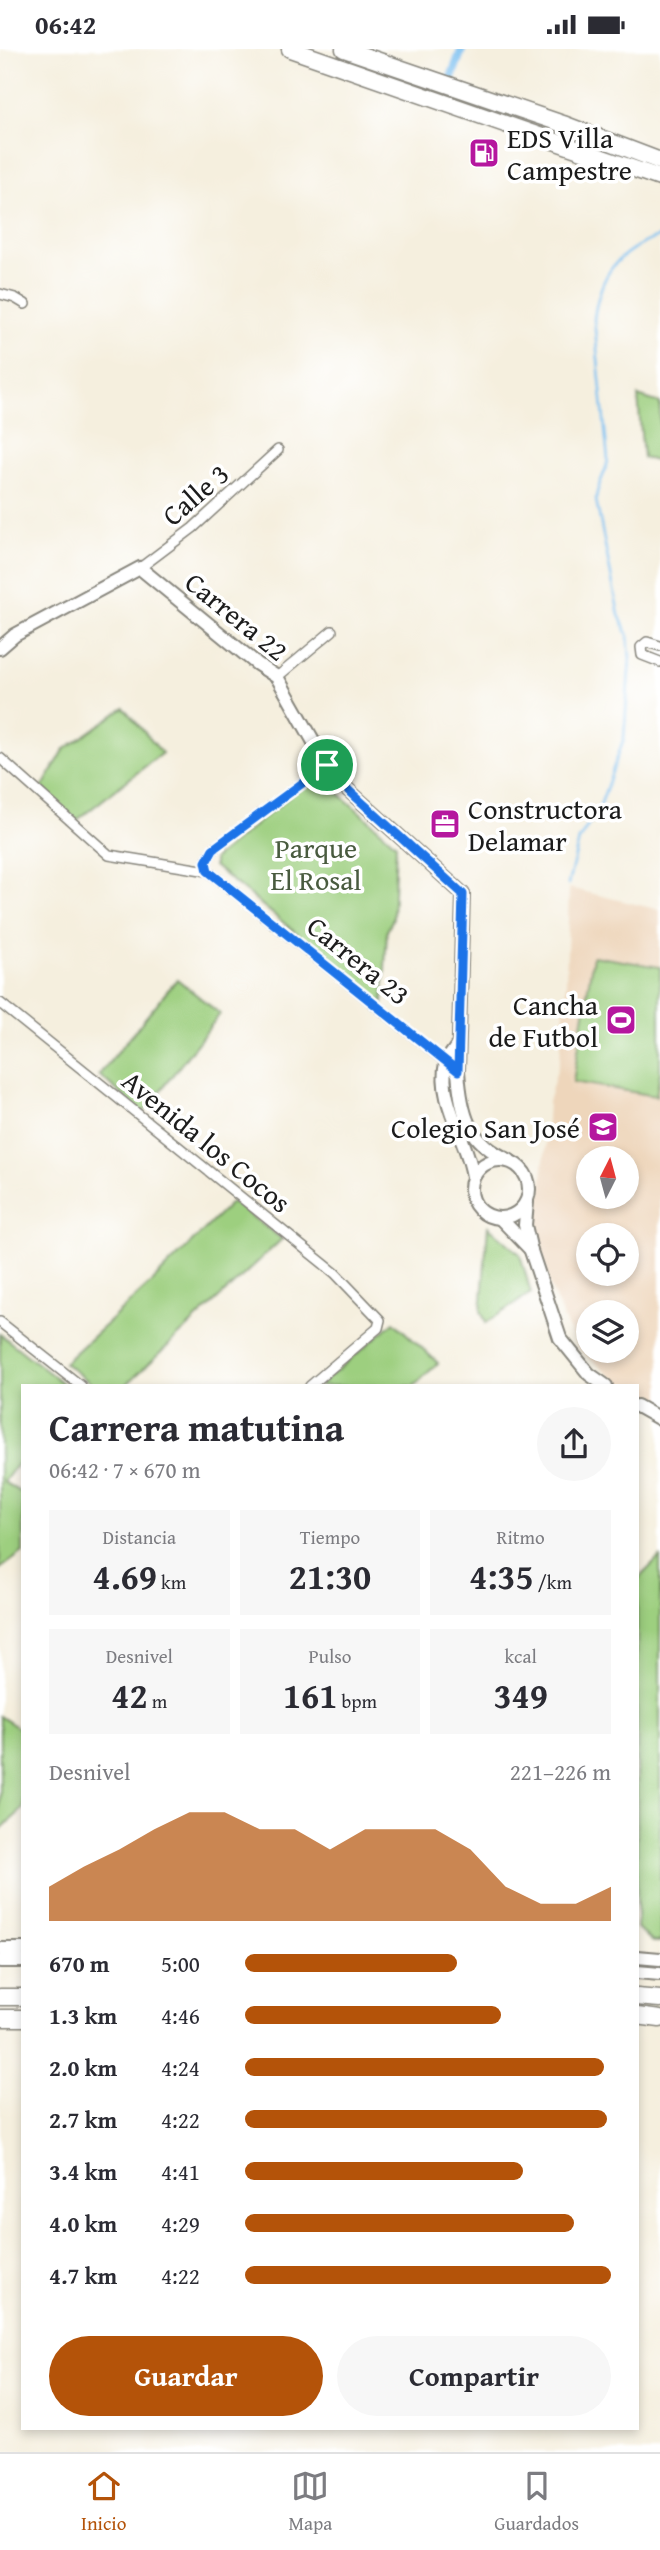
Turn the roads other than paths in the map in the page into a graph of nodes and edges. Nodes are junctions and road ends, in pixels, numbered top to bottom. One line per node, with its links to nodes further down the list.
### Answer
1 (290, 49): 4 (highway)
2 (344, 49): 3 (highway)
3 (660, 162)
4 (660, 178)
5 (0, 294): 6 (street)
6 (25, 304)
7 (278, 450): 8 (street, Calle 3)
8 (140, 568): 11 (street); 13 (street, Carrera 22)
9 (332, 631): 13 (street)
10 (660, 646): 12 (street)
11 (0, 648)
12 (660, 661)
13 (277, 677): 15 (street, Carrera 22)
14 (0, 758): 16 (street)
15 (327, 765): 16 (street); 18 (street, Carrera 22)
16 (208, 871): 19 (street, Carrera 23)
17 (0, 1003): 28 (street, Avenida los Cocos)
18 (458, 1044): 19 (street); 20 (street)
19 (446, 1062): 20 (street, Carrera 23); 22 (street)
20 (458, 1071): 21 (street)
21 (509, 1160): 22 (street); 23 (street)
22 (473, 1177): 24 (street)
23 (527, 1202): 24 (street); 25 (street)
24 (500, 1218): 25 (street)
25 (531, 1251): 29 (street)
26 (0, 1322): 27 (street)
27 (78, 1384)
28 (312, 1384)
29 (603, 1384)
30 (639, 1407): 31 (street)
31 (660, 1419)
32 (0, 1949): 33 (street)
33 (21, 1949)
34 (639, 1957): 35 (street)
35 (660, 1959)
36 (0, 1961): 37 (street)
37 (21, 1961)
38 (639, 1972): 39 (street)
39 (660, 1974)
40 (0, 1997): 41 (highway)
41 (21, 1997)
42 (639, 1997): 43 (highway)
43 (660, 1999)
44 (639, 2016): 47 (highway)
45 (0, 2018): 46 (highway)
46 (21, 2018)
47 (660, 2019)

